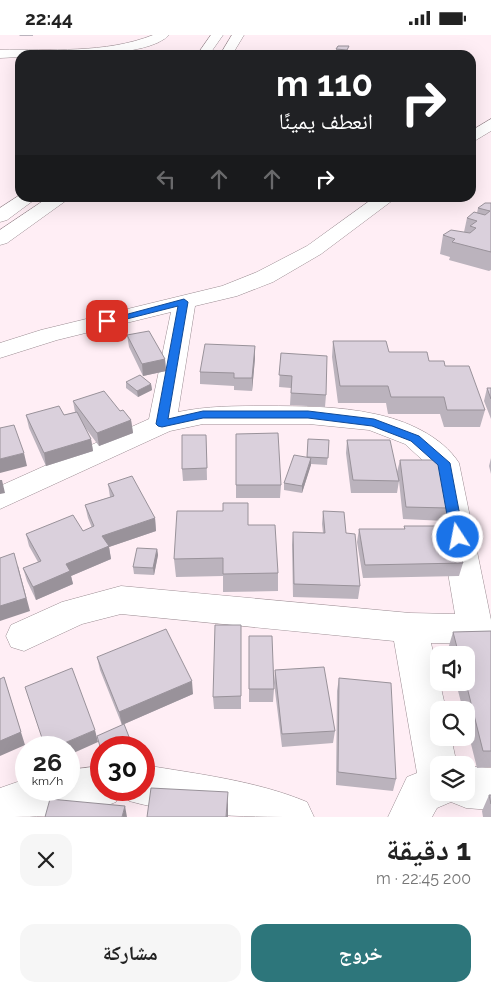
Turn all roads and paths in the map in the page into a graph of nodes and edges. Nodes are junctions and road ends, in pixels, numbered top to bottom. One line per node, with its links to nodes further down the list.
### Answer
1 (163, 35): 4 (street)
2 (217, 35): 5 (street)
3 (238, 35): 6 (street)
4 (74, 50)
5 (206, 50)
6 (229, 50)
7 (15, 53): 8 (street)
8 (0, 54)
9 (491, 124): 10 (street)
10 (476, 134)
11 (21, 202): 14 (street)
12 (55, 202): 15 (street)
13 (381, 202): 16 (street)
14 (0, 216)
15 (0, 239)
16 (184, 302): 17 (street); 18 (street)
17 (0, 351)
18 (162, 424): 19 (street); 21 (street)
19 (0, 498)
20 (410, 628): 21 (street); 22 (street); 23 (street)
21 (483, 629)
22 (24, 636)
23 (435, 756)
24 (90, 788): 29 (street)
25 (155, 788): 30 (street)
26 (475, 788): 27 (street)
27 (491, 789)
28 (430, 790): 31 (street)
29 (0, 810)
30 (292, 817)
31 (410, 817)

